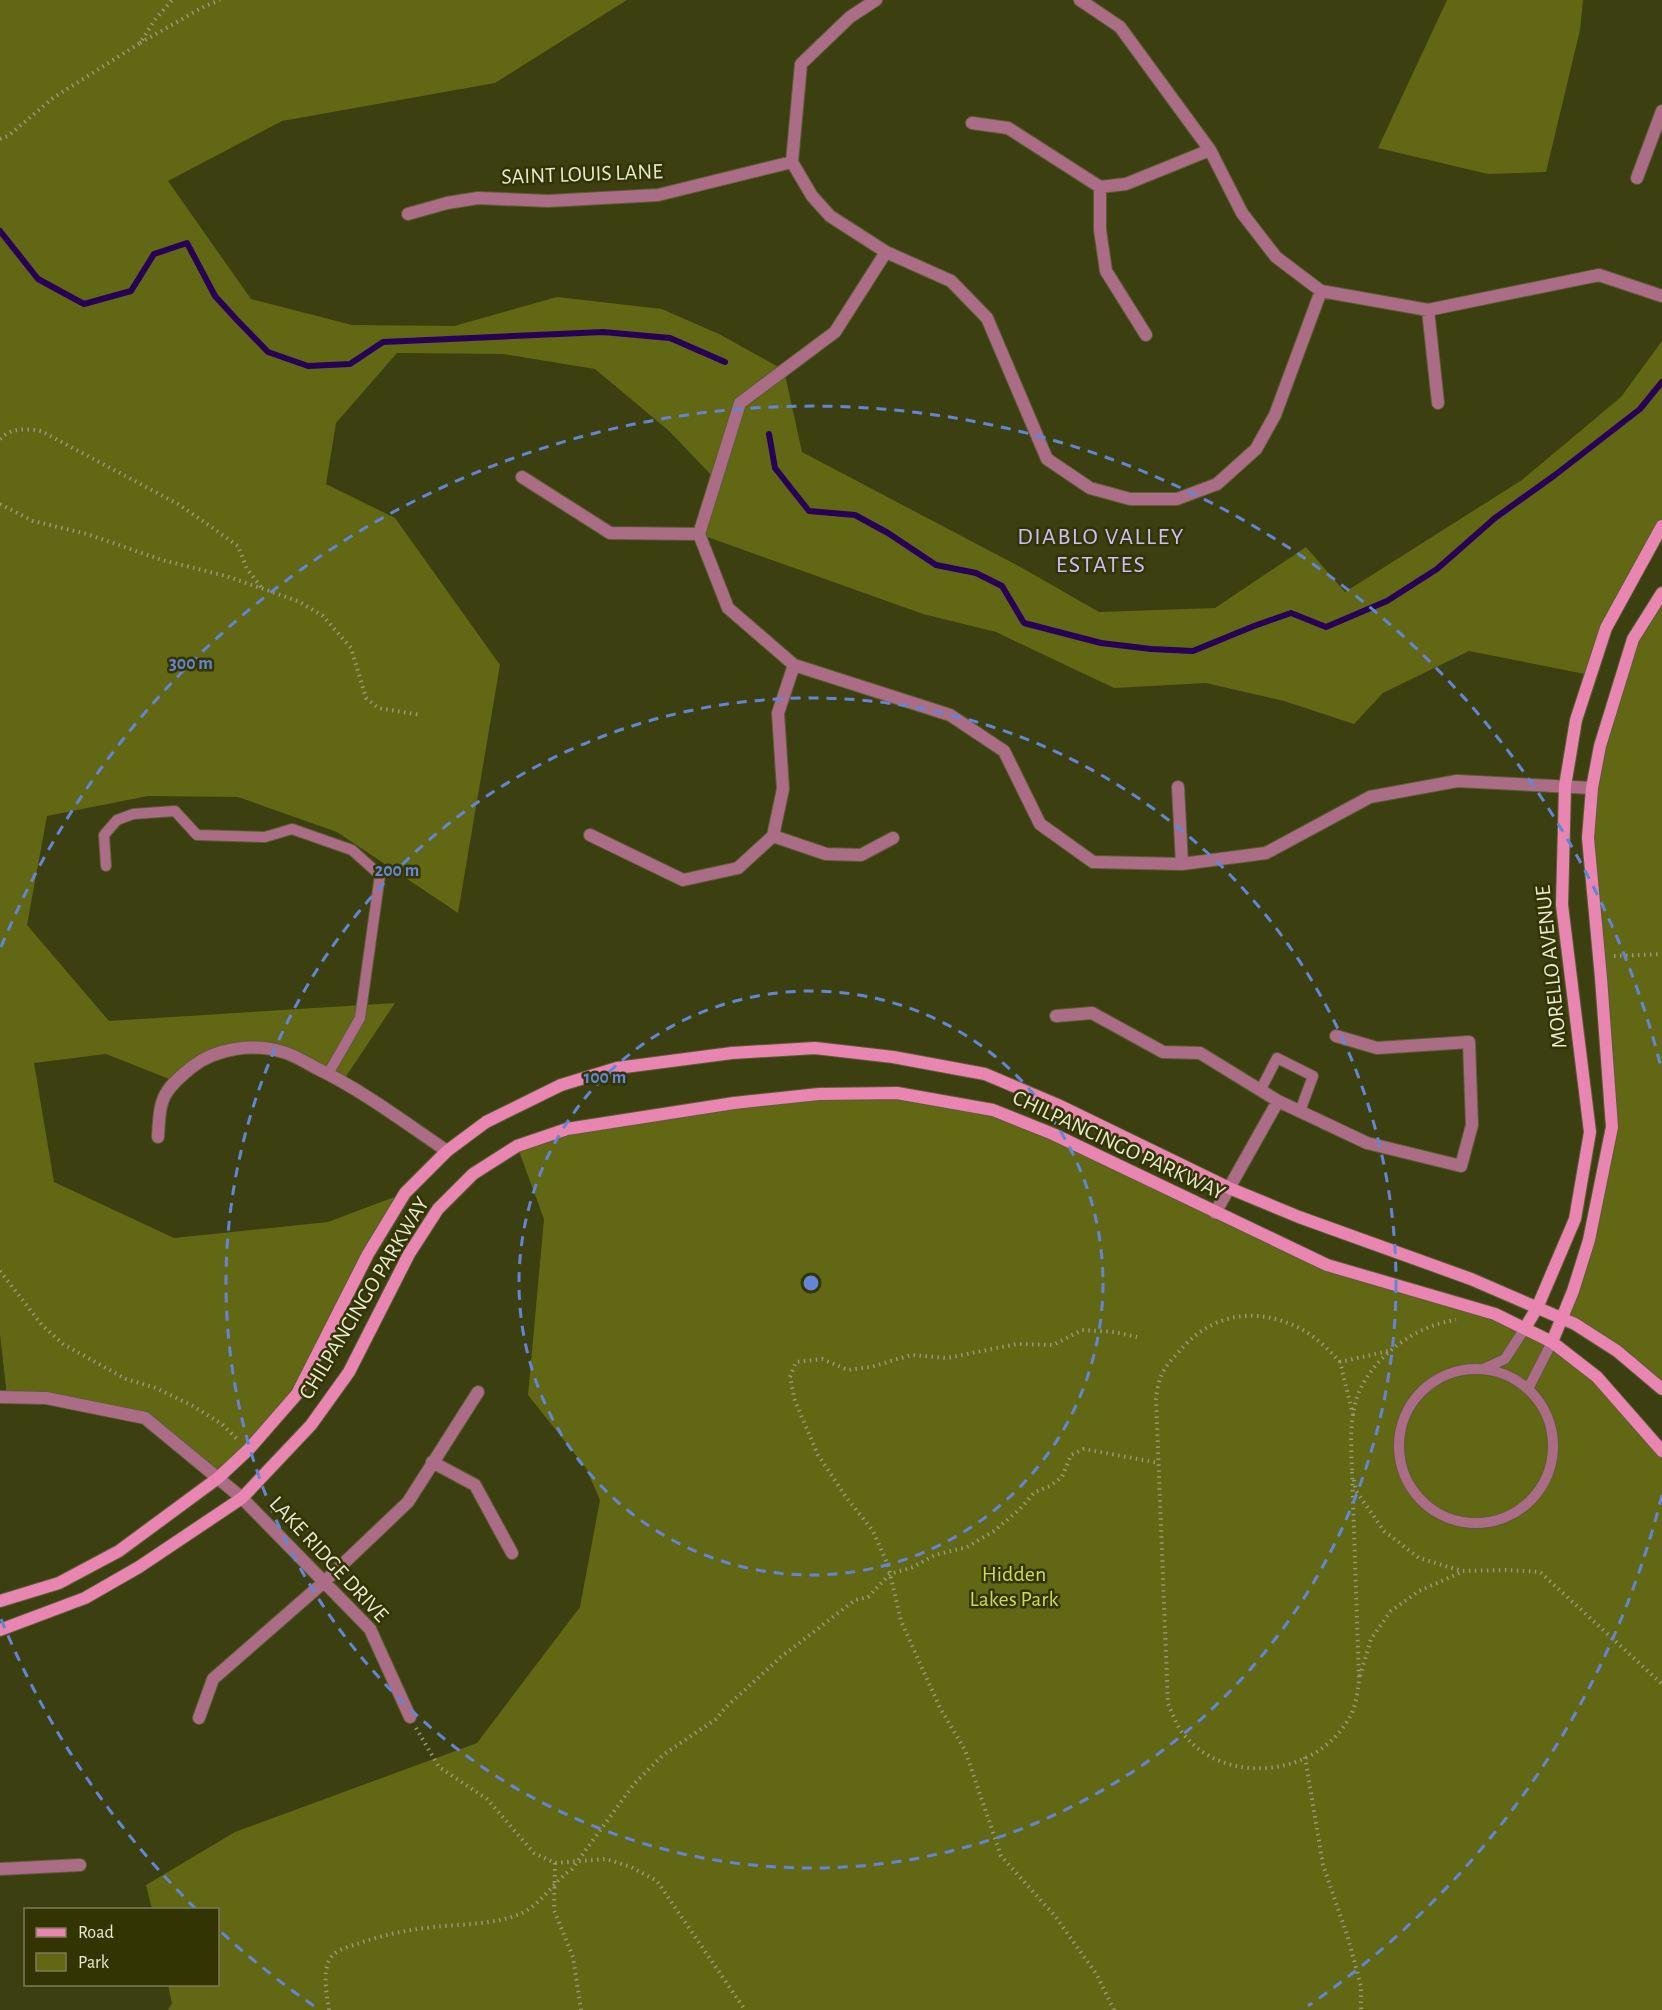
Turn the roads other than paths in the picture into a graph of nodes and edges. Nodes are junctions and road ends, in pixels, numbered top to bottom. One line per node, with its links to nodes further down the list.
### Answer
1 (876, 0): 6 (street)
2 (1080, 0): 5 (street)
3 (1662, 111): 7 (street)
4 (972, 123): 8 (street)
5 (1210, 150): 8 (street); 11 (street)
6 (792, 162): 9 (street, SAINT LOUIS LANE); 10 (street)
7 (1637, 178)
8 (1100, 187): 14 (street)
9 (408, 214)
10 (886, 252): 11 (street); 18 (street)
11 (1321, 291): 13 (street)
12 (1662, 296): 13 (street)
13 (1428, 310): 15 (street)
14 (1146, 335)
15 (1438, 403)
16 (522, 477): 18 (street)
17 (1662, 526): 21 (street, MORELLO AVENUE)
18 (699, 534): 20 (street)
19 (1662, 593): 23 (street, MORELLO AVENUE)
20 (794, 665): 25 (street); 27 (street)
21 (1565, 786): 23 (street); 27 (street); 39 (street, MORELLO AVENUE)
22 (1178, 787): 27 (street)
23 (1592, 788): 40 (street, MORELLO AVENUE)
24 (590, 835): 25 (street)
25 (772, 836): 26 (street)
26 (893, 838)
27 (1182, 864)
28 (106, 866): 31 (lane)
29 (1056, 1016): 32 (street)
30 (1336, 1036): 34 (street)
31 (328, 1074): 35 (street); 36 (street)
32 (1261, 1089): 33 (street); 34 (lane)
33 (1278, 1101): 34 (street); 37 (street)
34 (1300, 1111)
35 (158, 1137)
36 (447, 1151): 37 (street, CHILPANCINGO PARKWAY); 50 (street, CHILPANCINGO PARKWAY)
37 (1229, 1188): 38 (street); 39 (street, CHILPANCINGO PARKWAY)
38 (1215, 1213): 41 (street, CHILPANCINGO PARKWAY); 51 (street, CHILPANCINGO PARKWAY)
39 (1537, 1308): 40 (street); 41 (street, MORELLO AVENUE)
40 (1562, 1318): 42 (street, MORELLO AVENUE); 45 (street)
41 (1525, 1328): 42 (street, CHILPANCINGO PARKWAY); 43 (lane)
42 (1552, 1342): 44 (lane); 48 (street)
43 (1483, 1369): 44 (lane); 44 (lane)
44 (1528, 1389)
45 (1662, 1389)
46 (478, 1392): 49 (street)
47 (0, 1397): 50 (street, LAKE RIDGE DRIVE)
48 (1662, 1451)
49 (432, 1462): 52 (street); 53 (street)
50 (218, 1478): 51 (street, LAKE RIDGE DRIVE); 54 (street, CHILPANCINGO PARKWAY)
51 (242, 1498): 53 (street, LAKE RIDGE DRIVE); 55 (street, CHILPANCINGO PARKWAY)
52 (512, 1553)
53 (324, 1582): 56 (street, LAKE RIDGE DRIVE); 57 (street)
54 (0, 1601)
55 (0, 1630)
56 (410, 1717)
57 (199, 1718)
58 (80, 1865): 59 (street)
59 (0, 1869)

